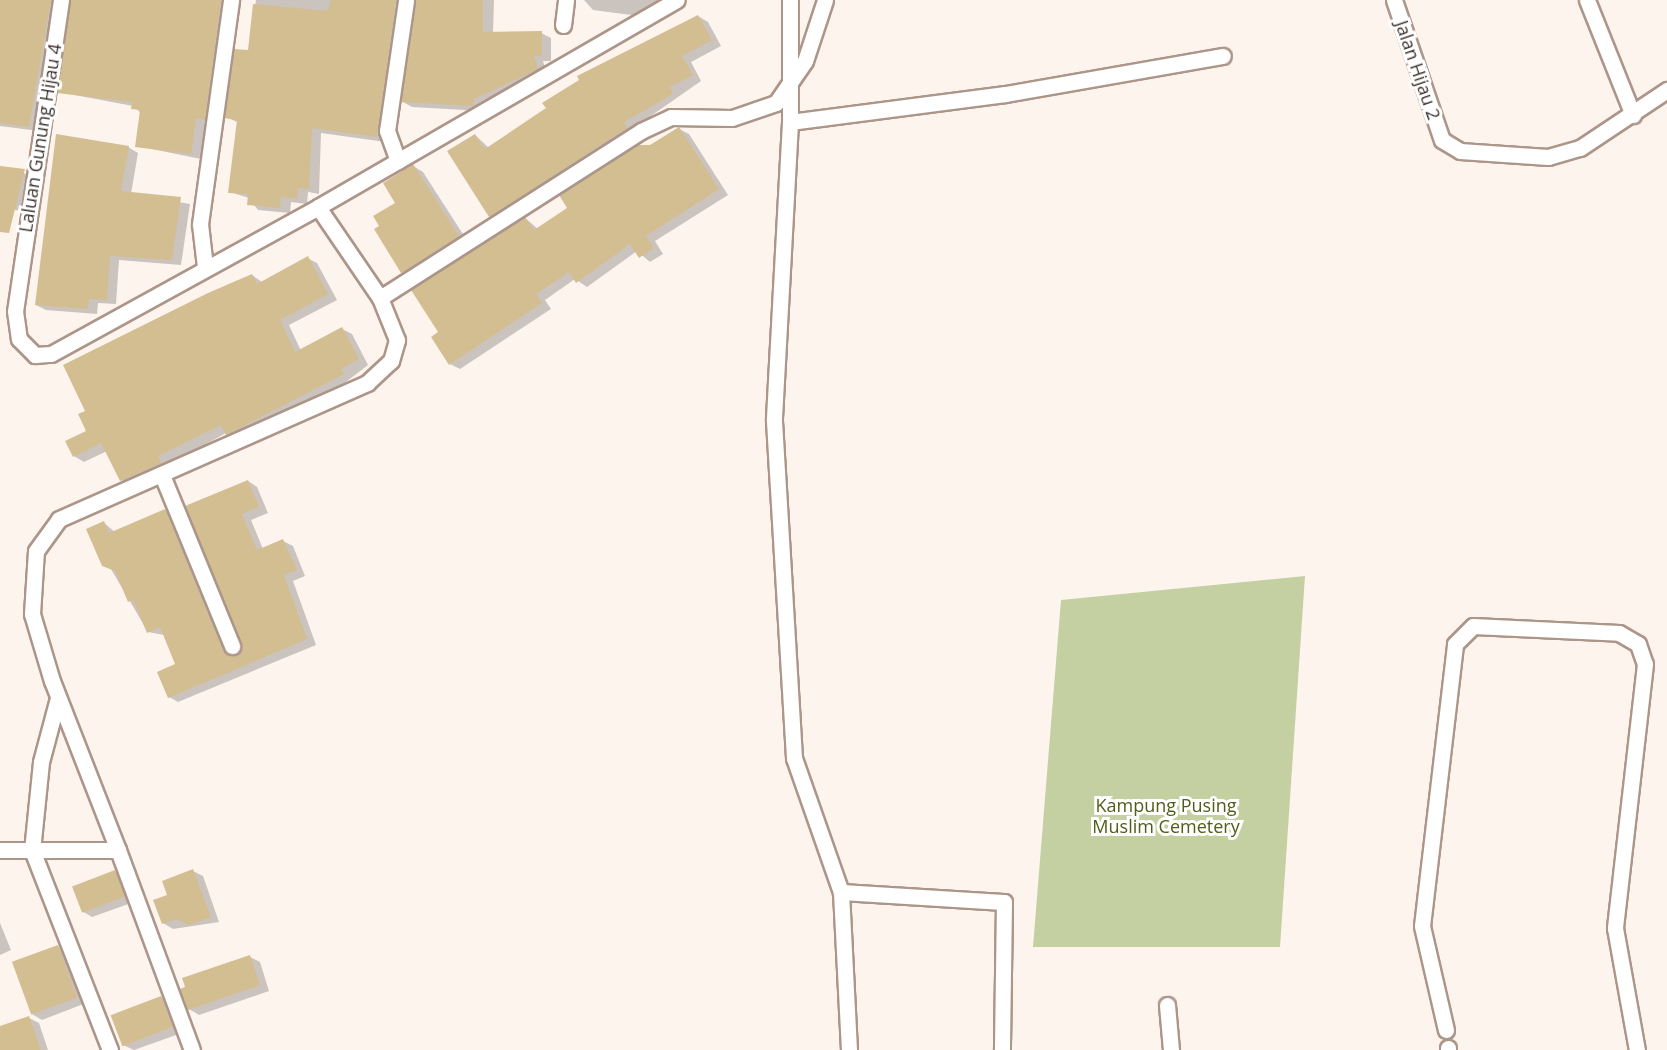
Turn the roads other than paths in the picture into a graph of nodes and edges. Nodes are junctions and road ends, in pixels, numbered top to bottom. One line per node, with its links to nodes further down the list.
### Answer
1 (61, 0): 18 (street, Laluan Gunung Hijau 4)
2 (231, 0): 18 (street)
3 (406, 0): 16 (street)
4 (566, 0): 10 (street)
5 (677, 0): 16 (street, Laluan Gunung Hijau 4)
6 (790, 0): 12 (street)
7 (825, 0): 12 (street)
8 (1394, 0): 14 (street, Jalan Hijau 2)
9 (1587, 0): 14 (street)
10 (563, 25)
11 (1223, 56): 15 (street)
12 (788, 90): 15 (street); 19 (street)
13 (1667, 90): 14 (street)
14 (1633, 115)
15 (790, 122): 26 (street)
16 (398, 160): 17 (street, Laluan Gunung Hijau 4)
17 (318, 207): 18 (street, Laluan Gunung Hijau 4); 19 (street)
18 (206, 267)
19 (380, 298): 20 (street)
20 (162, 475): 21 (street); 22 (street)
21 (232, 646)
22 (58, 698): 24 (street); 25 (street)
23 (0, 850): 24 (street)
24 (32, 850): 25 (street); 29 (street)
25 (118, 850): 30 (street)
26 (841, 892): 31 (street); 32 (street)
27 (1167, 1005): 33 (street)
28 (1446, 1030): 34 (street)
29 (110, 1050)
30 (192, 1050)
31 (849, 1050)
32 (1002, 1050)
33 (1171, 1050)
34 (1637, 1050)

